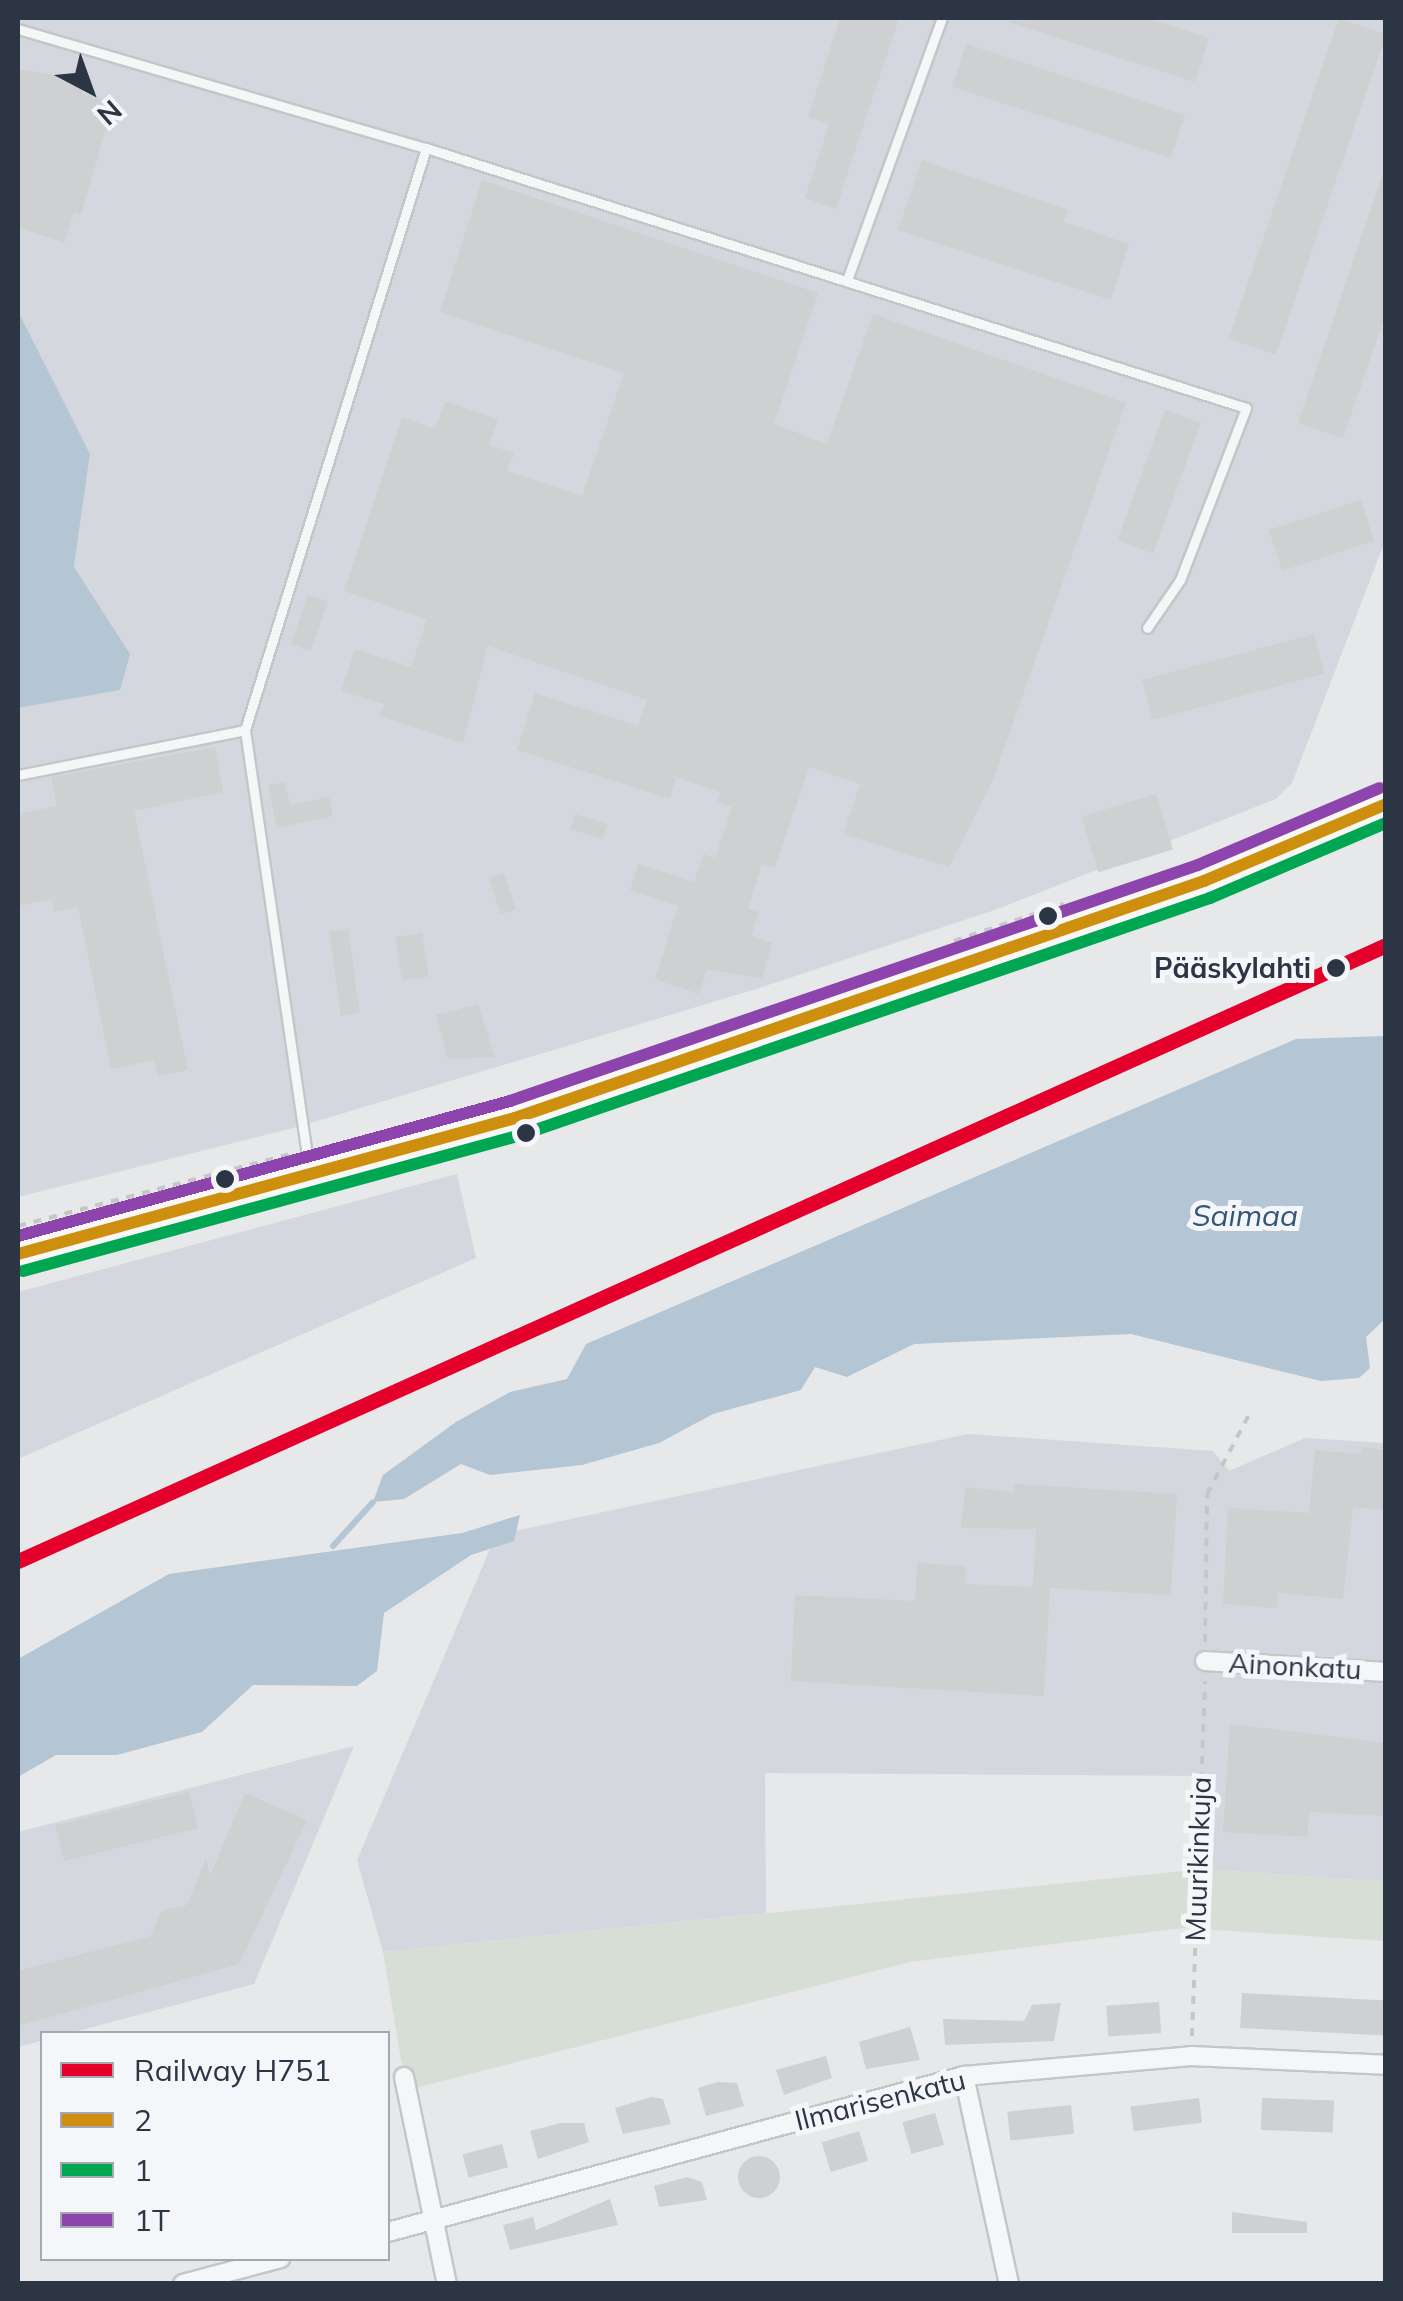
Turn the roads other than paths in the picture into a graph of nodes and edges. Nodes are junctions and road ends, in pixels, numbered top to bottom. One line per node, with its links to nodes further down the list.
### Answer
1 (942, 18): 4 (lane)
2 (18, 29): 3 (lane)
3 (426, 148): 4 (lane); 6 (lane)
4 (848, 280): 5 (lane)
5 (1147, 628)
6 (245, 730): 7 (lane); 9 (lane)
7 (18, 775)
8 (1386, 804): 9 (street)
9 (308, 1162): 10 (street)
10 (18, 1254)
11 (1205, 1661): 12 (street, Ainonkatu)
12 (1386, 1672)
13 (1386, 2065): 14 (street, Ilmarisenkatu)
14 (964, 2076): 16 (street, Ilmarisenkatu); 21 (street)
15 (404, 2077): 16 (street)
16 (431, 2220): 17 (street, Ilmarisenkatu); 20 (street)
17 (390, 2231)
18 (270, 2261): 19 (street)
19 (183, 2284)
20 (448, 2284)
21 (1009, 2284)

